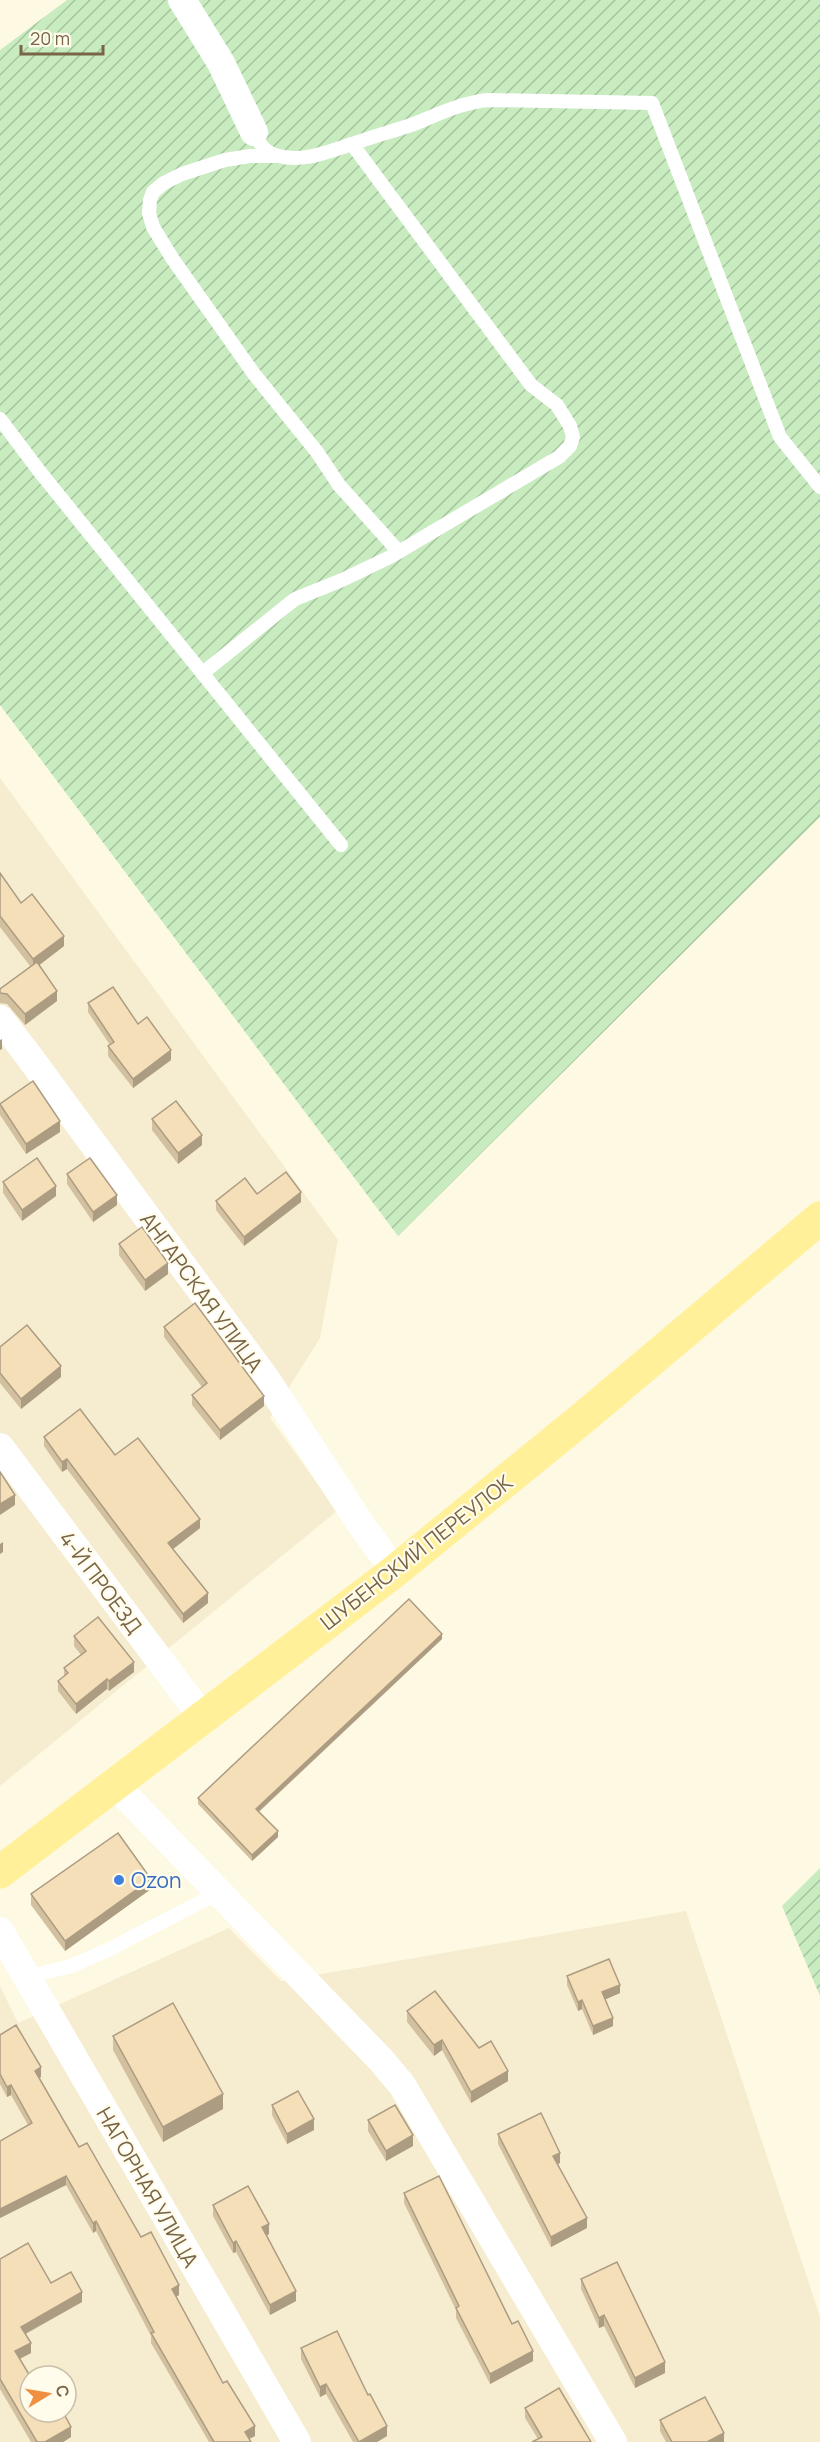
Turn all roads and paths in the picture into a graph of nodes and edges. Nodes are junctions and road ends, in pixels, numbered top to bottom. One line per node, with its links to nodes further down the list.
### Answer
1 (182, 0): 2 (street)
2 (254, 132): 4 (lane)
3 (352, 144): 4 (lane); 6 (lane); 7 (lane)
4 (278, 156): 7 (lane)
5 (0, 419): 8 (lane)
6 (820, 487)
7 (399, 552): 8 (lane)
8 (204, 672): 9 (lane)
9 (341, 845)
10 (0, 1020): 13 (street, АНГАРСКАЯ УЛИЦА)
11 (820, 1218): 13 (main road, ШУБЕНСКИЙ ПЕРЕУЛОК)
12 (0, 1447): 14 (street, 4-Й ПРОЕЗД)
13 (395, 1571): 14 (main road, ШУБЕНСКИЙ ПЕРЕУЛОК)
14 (203, 1718): 15 (main road, ШУБЕНСКИЙ ПЕРЕУЛОК)
15 (115, 1785): 16 (main road, ШУБЕНСКИЙ ПЕРЕУЛОК); 17 (street)
16 (0, 1872)
17 (218, 1893): 19 (lane); 21 (street)
18 (0, 1931): 19 (street, НАГОРНАЯ УЛИЦА)
19 (26, 1977): 20 (street, НАГОРНАЯ УЛИЦА)
20 (297, 2442)
21 (613, 2442)

